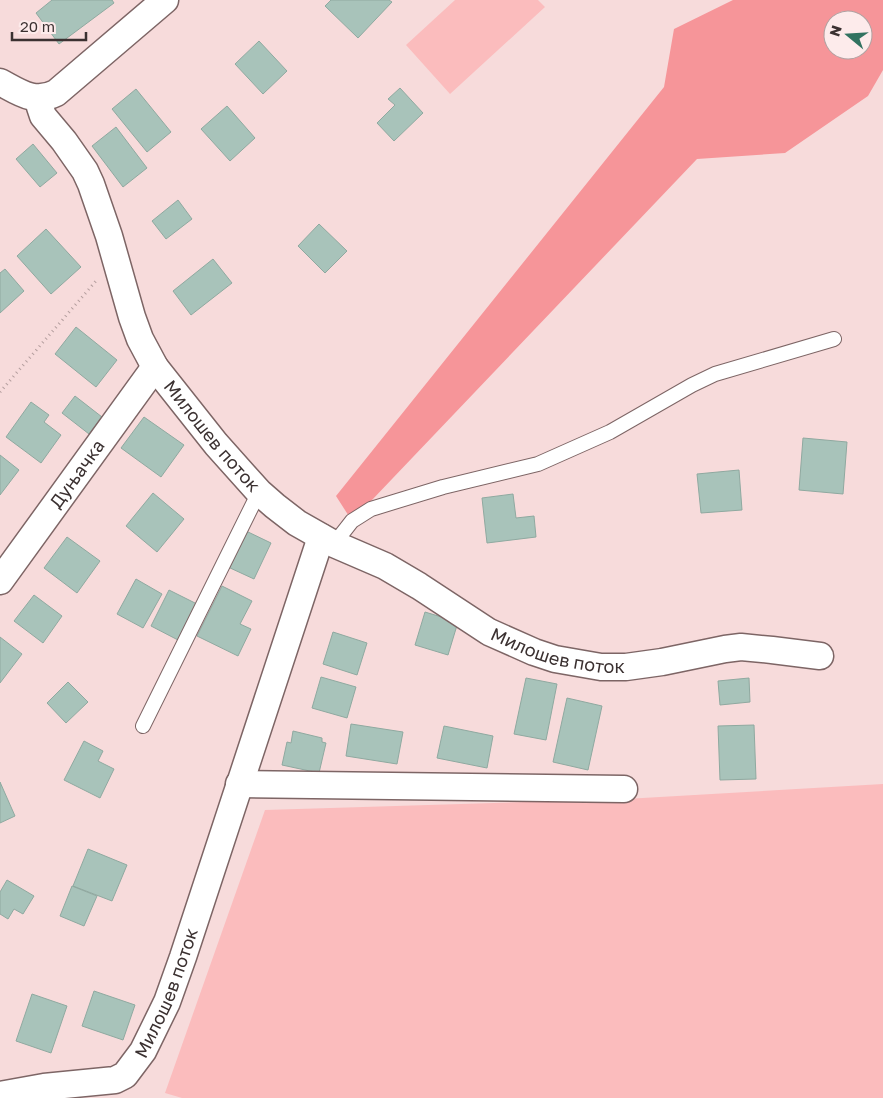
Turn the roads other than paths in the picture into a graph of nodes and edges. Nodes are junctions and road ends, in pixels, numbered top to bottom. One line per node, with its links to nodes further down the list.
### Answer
1 (165, 0): 3 (street)
2 (0, 82): 3 (street)
3 (39, 98): 5 (street, Милошев поток)
4 (834, 339): 7 (lane)
5 (156, 366): 6 (street, Милошев поток); 8 (street, Дуњачка)
6 (259, 492): 7 (street, Милошев поток); 10 (lane)
7 (327, 540): 9 (street, Милошев поток); 11 (street, Милошев поток)
8 (0, 582)
9 (820, 656)
10 (143, 726)
11 (240, 784): 12 (street); 13 (street, Милошев поток)
12 (624, 789)
13 (0, 1095)

